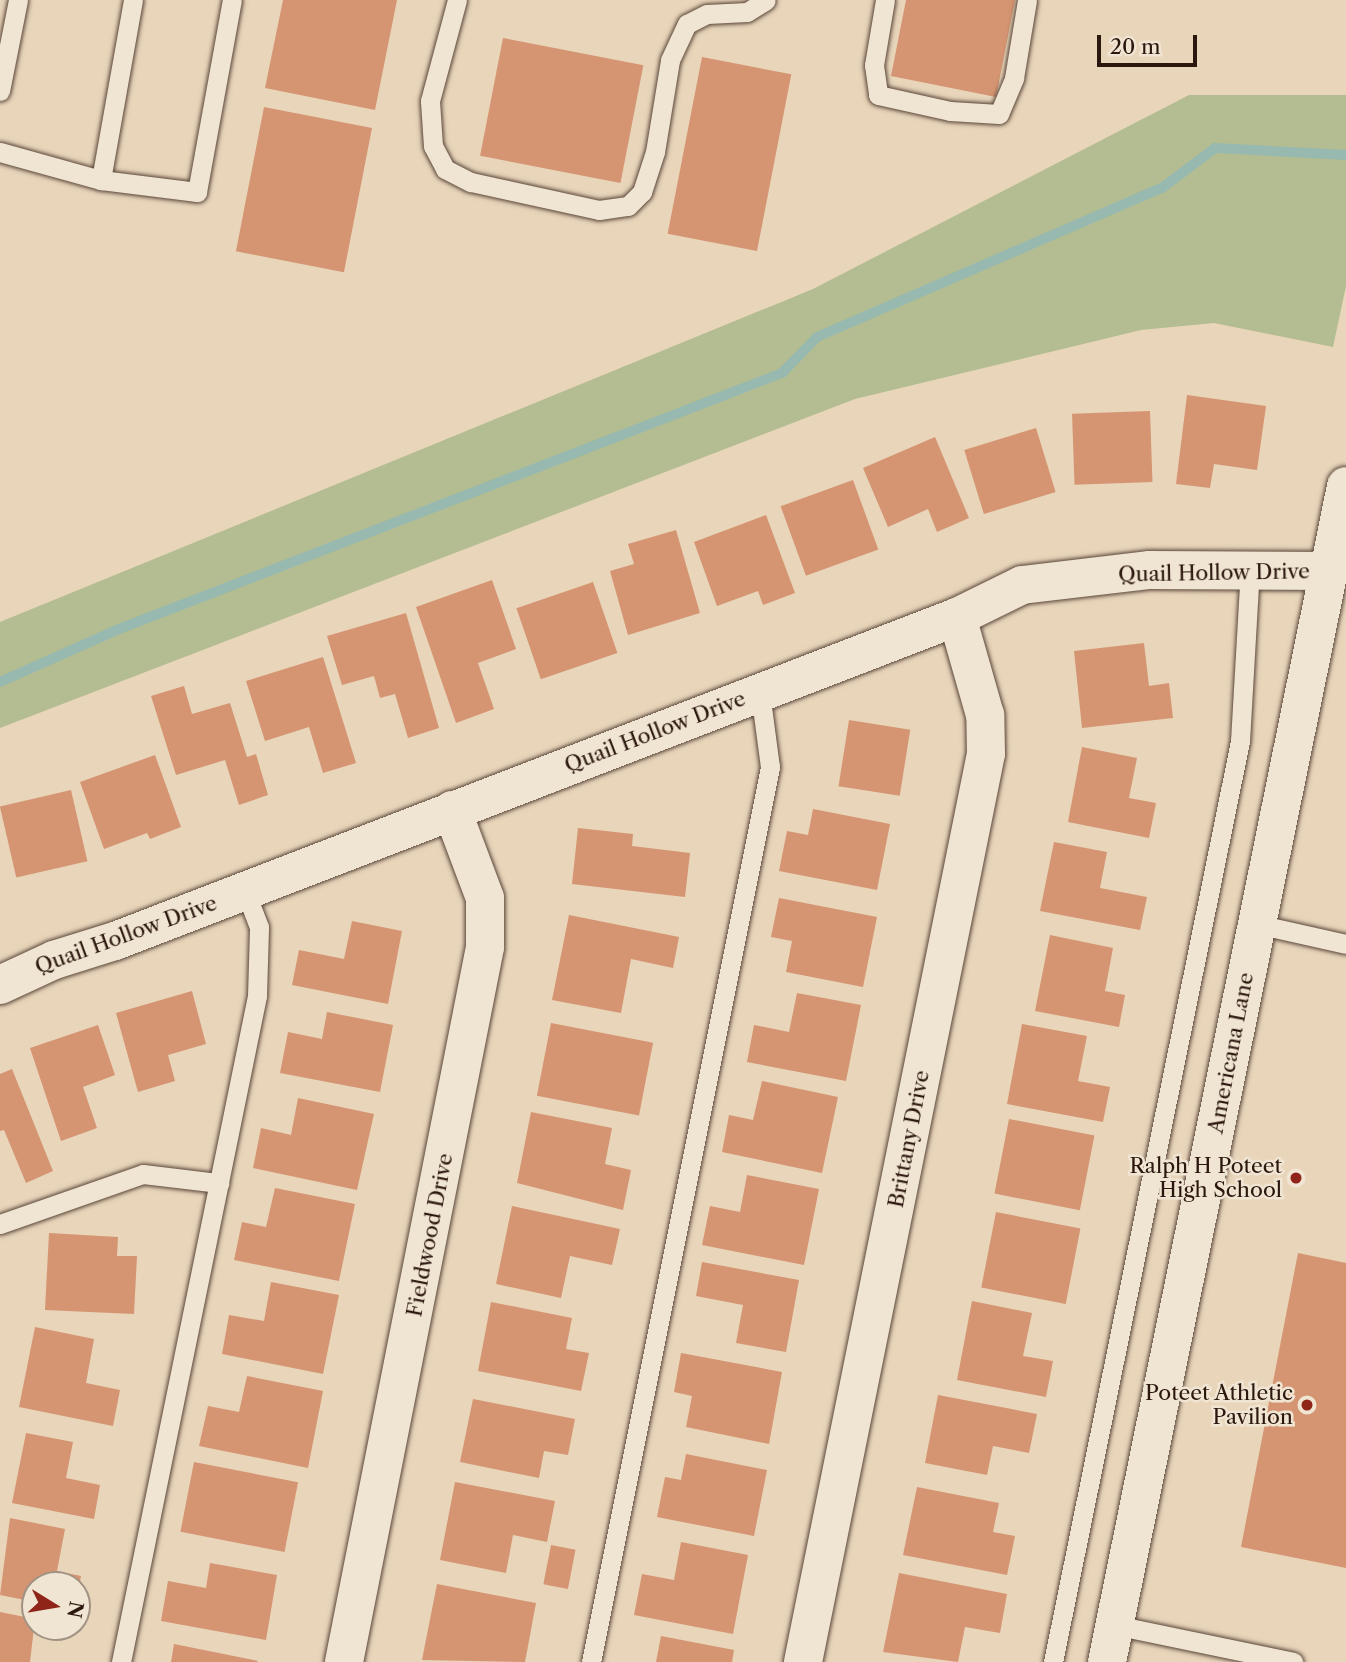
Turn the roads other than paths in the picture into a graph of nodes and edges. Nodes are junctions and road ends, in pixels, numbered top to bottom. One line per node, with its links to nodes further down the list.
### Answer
1 (18, 0): 8 (lane)
2 (133, 0): 10 (lane)
3 (232, 0): 10 (lane)
4 (457, 0): 5 (lane)
5 (766, 0)
6 (885, 0): 7 (lane)
7 (1027, 0)
8 (0, 91)
9 (0, 152): 10 (lane)
10 (101, 180)
11 (1346, 486): 13 (street, Americana Lane)
12 (1250, 570): 13 (street, Quail Hollow Drive); 14 (street, Quail Hollow Drive); 28 (lane)
13 (1329, 571): 18 (street, Americana Lane)
14 (957, 617): 15 (street, Quail Hollow Drive); 27 (street, Brittany Drive)
15 (760, 692): 16 (street, Quail Hollow Drive); 26 (lane)
16 (453, 810): 17 (street, Quail Hollow Drive); 25 (street, Fieldwood Drive)
17 (245, 891): 20 (street, Quail Hollow Drive); 21 (lane)
18 (1257, 924): 19 (lane); 23 (street, Americana Lane)
19 (1346, 944)
20 (0, 985)
21 (219, 1183): 22 (lane); 24 (lane)
22 (0, 1224)
23 (1115, 1625): 29 (street, Americana Lane); 30 (lane)
24 (121, 1662)
25 (345, 1662)
26 (591, 1662)
27 (803, 1662)
28 (1053, 1662)
29 (1107, 1662)
30 (1293, 1662)

